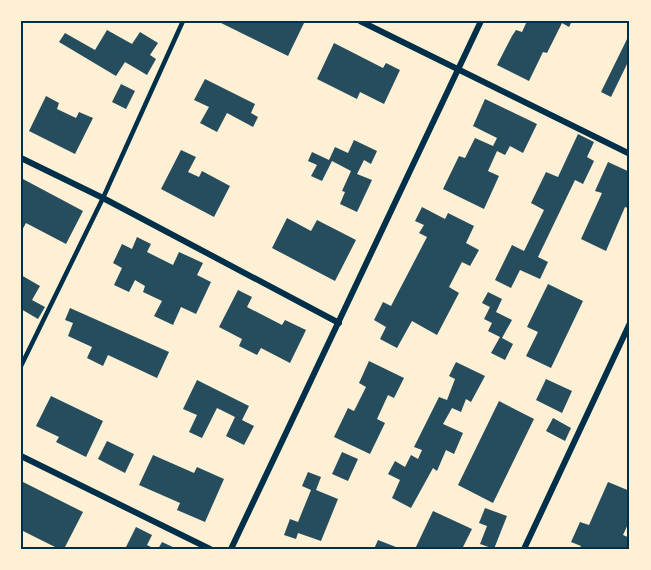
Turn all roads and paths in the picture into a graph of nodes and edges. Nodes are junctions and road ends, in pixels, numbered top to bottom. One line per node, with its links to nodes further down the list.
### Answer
1 (183, 21): 7 (lane)
2 (360, 21): 4 (street)
3 (481, 21): 4 (street)
4 (457, 69): 5 (street); 8 (street)
5 (630, 154)
6 (21, 158): 7 (street)
7 (103, 198): 8 (street); 10 (lane)
8 (339, 323): 13 (street)
9 (630, 323): 14 (street)
10 (21, 366)
11 (21, 456): 12 (street)
12 (210, 549)
13 (231, 549)
14 (524, 549)

